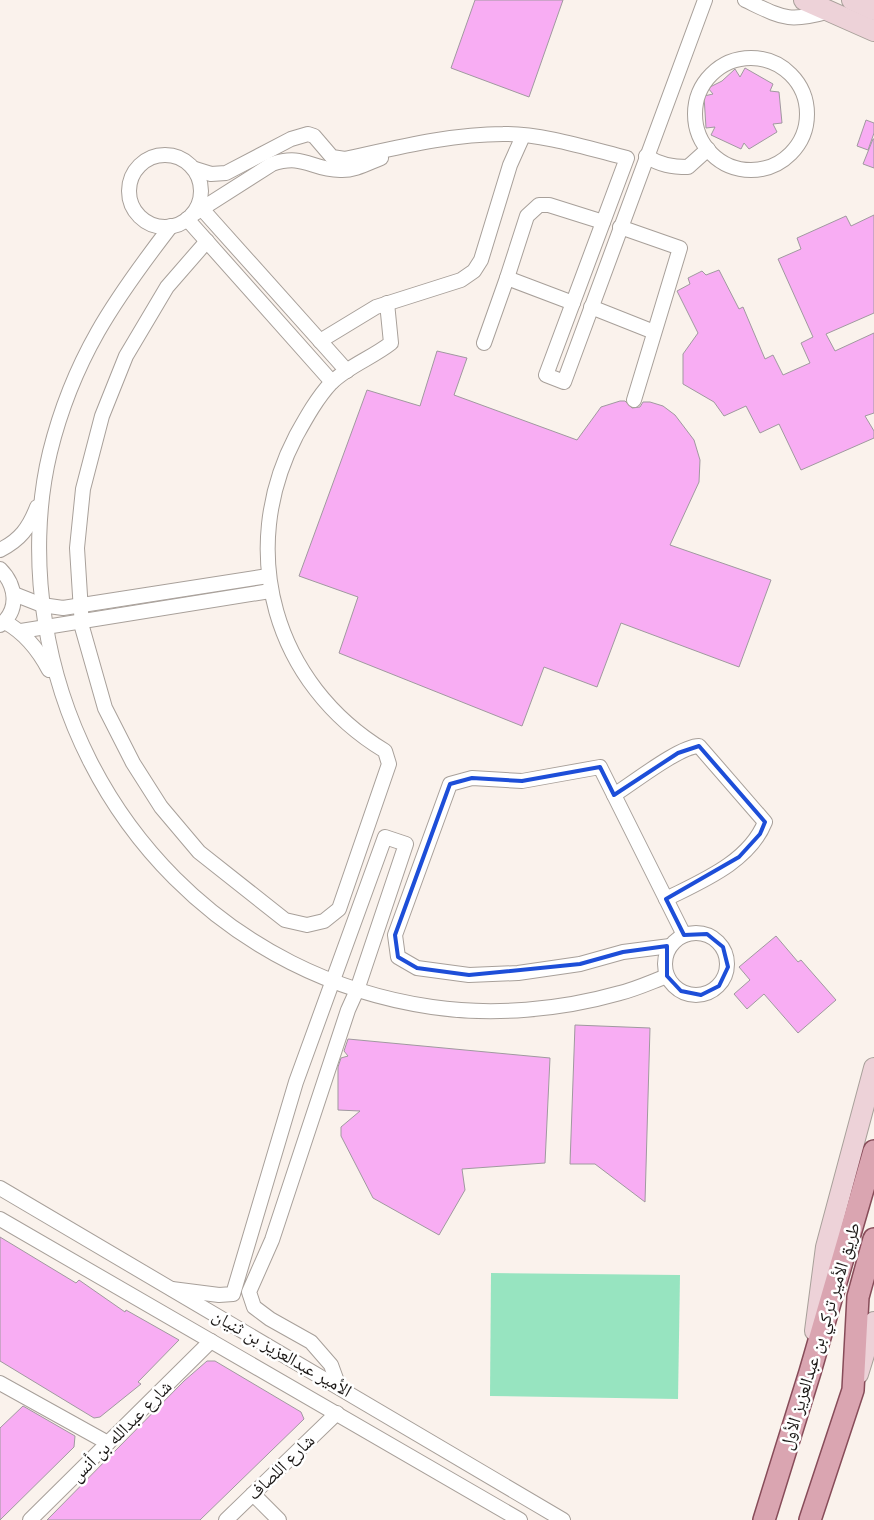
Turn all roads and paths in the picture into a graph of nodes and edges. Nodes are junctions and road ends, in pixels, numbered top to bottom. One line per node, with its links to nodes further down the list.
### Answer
1 (705, 0): 11 (street)
2 (745, 0): 6 (street)
3 (804, 0): 6 (main road)
4 (852, 0): 5 (main road)
5 (874, 10)
6 (830, 11): 7 (main road)
7 (874, 31)
8 (523, 136): 9 (street); 14 (street); 19 (street)
9 (417, 145): 12 (street); 13 (street)
10 (708, 149): 10 (street); 11 (street)
11 (646, 156): 16 (street)
12 (194, 169): 13 (street); 15 (street)
13 (194, 214): 15 (street); 17 (street); 23 (street)
14 (603, 222): 18 (street); 20 (street)
15 (171, 226): 28 (street)
16 (620, 227): 21 (street); 22 (street)
17 (207, 241): 26 (street); 35 (street)
18 (507, 278): 20 (street); 24 (street)
19 (388, 303): 23 (street); 25 (street)
20 (573, 303): 21 (street)
21 (591, 307): 22 (street)
22 (654, 332): 27 (street)
23 (320, 341): 25 (street)
24 (484, 342)
25 (346, 371): 26 (street)
26 (332, 382): 31 (street)
27 (634, 400)
28 (44, 488): 29 (street); 34 (street)
29 (0, 550)
30 (0, 569): 33 (street)
31 (268, 576): 32 (street); 35 (street)
32 (270, 591): 36 (street); 36 (street)
33 (14, 594): 34 (street); 37 (street)
34 (42, 605): 35 (street); 38 (street)
35 (80, 605): 36 (street)
36 (82, 622): 38 (street)
37 (2, 624): 39 (street)
38 (46, 628): 39 (street); 40 (street)
39 (21, 631): 40 (street)
40 (63, 698): 46 (street)
41 (614, 795): 42 (street); 42 (street); 44 (street)
42 (666, 899): 43 (street)
43 (684, 934): 44 (street); 45 (street)
44 (670, 946): 45 (street)
45 (667, 976): 47 (street)
46 (332, 981): 47 (street); 47 (street); 52 (street)
47 (357, 990): 53 (street)
48 (874, 1068): 58 (main road)
49 (874, 1151): 58 (main road, طريق الأمير تركي بن عبدالعزيز الأول)
50 (0, 1188): 55 (street, الأمير عبدالعزيز بن ثنيان)
51 (0, 1219): 57 (street, الأمير عبدالعزيز بن ثنيان)
52 (254, 1223): 53 (street); 55 (street)
53 (274, 1234): 60 (street)
54 (874, 1239): 61 (main road, طريق الأمير تركي بن عبدالعزيز الأول)
55 (172, 1289): 60 (street, الأمير عبدالعزيز بن ثنيان)
56 (874, 1322): 61 (main road)
57 (211, 1341): 62 (street, الأمير عبدالعزيز بن ثنيان); 63 (street, شارع عبدالله بن أنس)
58 (810, 1372): 70 (main road, طريق الأمير تركي بن عبدالعزيز الأول)
59 (0, 1383): 63 (street)
60 (339, 1387): 69 (street, الأمير عبدالعزيز بن ثنيان)
61 (853, 1390): 71 (main road, طريق الأمير تركي بن عبدالعزيز الأول)
62 (336, 1414): 64 (street, شارع اللصاف); 68 (street, الأمير عبدالعزيز بن ثنيان)
63 (108, 1443): 65 (street, شارع عبدالله بن أنس)
64 (253, 1494): 66 (street, شارع اللصاف); 67 (street)
65 (30, 1520)
66 (226, 1520)
67 (279, 1520)
68 (520, 1520)
69 (563, 1520)
70 (764, 1520)
71 (810, 1520)

